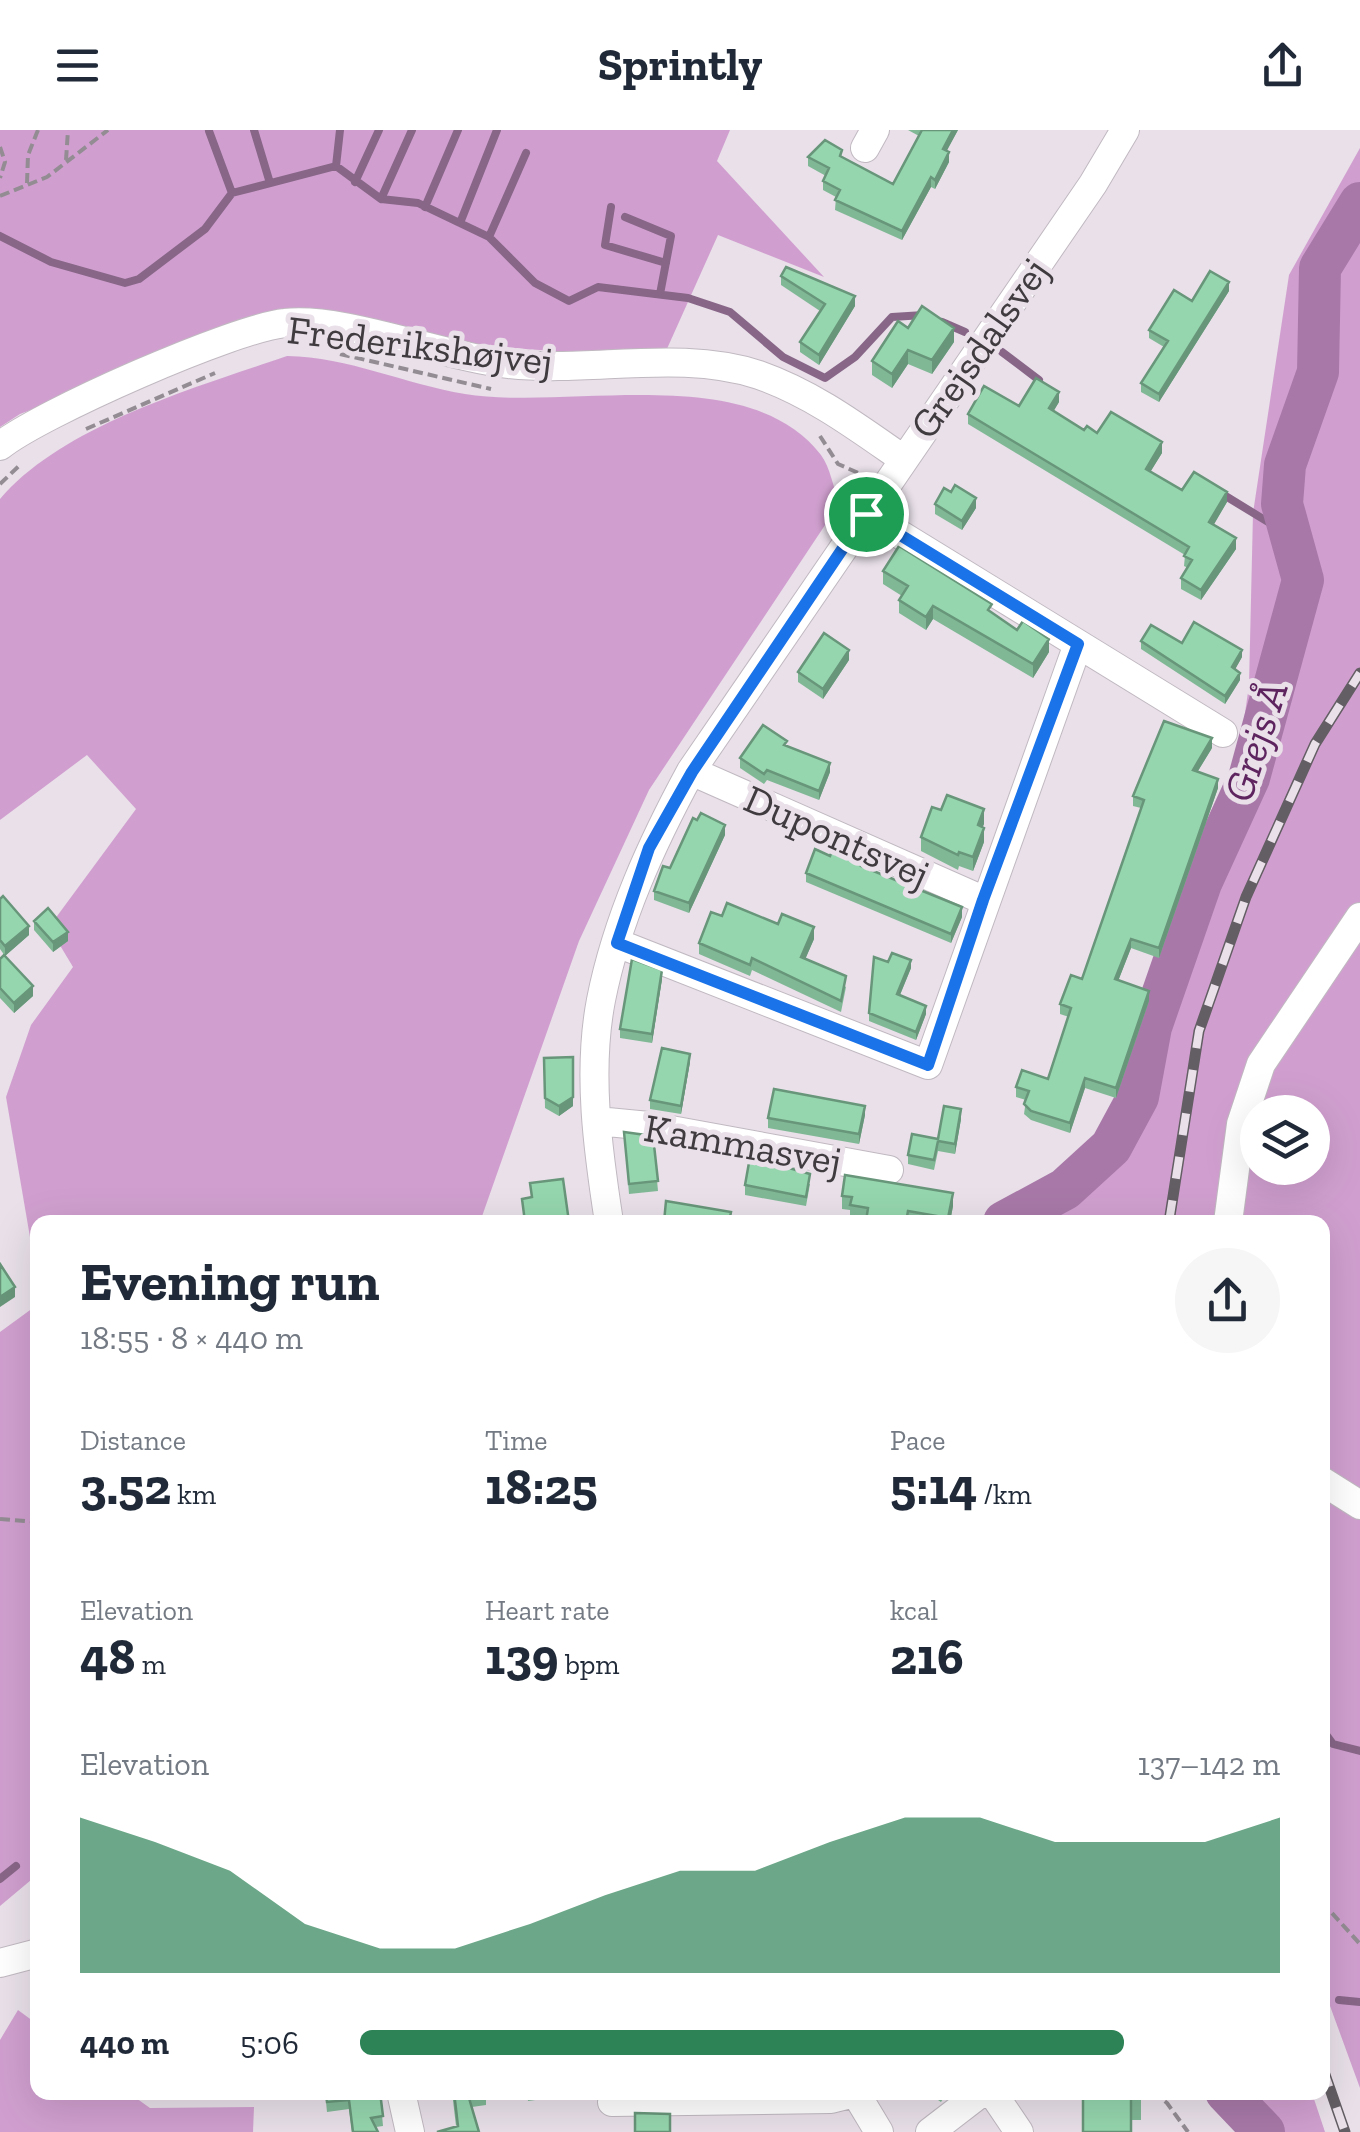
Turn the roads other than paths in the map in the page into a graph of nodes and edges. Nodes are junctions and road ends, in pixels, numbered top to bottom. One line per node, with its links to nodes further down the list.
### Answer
1 (1124, 130): 3 (street, Grejsdalsvej)
2 (12, 454): 3 (street, Frederikshøjvej)
3 (903, 459): 4 (street, Grejsdalsvej)
4 (866, 514): 5 (street); 7 (street, Grejsdalsvej)
5 (1078, 644): 6 (street); 8 (street)
6 (1223, 732)
7 (692, 772): 8 (street, Dupontsvej); 10 (street, Grejsdalsvej)
8 (983, 900): 10 (street)
9 (1360, 917): 14 (street)
10 (617, 943): 11 (street, Grejsdalsvej)
11 (597, 1120): 12 (street, Kammasvej); 13 (street, Grejsdalsvej)
12 (889, 1170)
13 (607, 1215)
14 (1229, 1215)
15 (1330, 1486): 16 (street)
16 (1360, 1506)
17 (30, 1955): 18 (street)
18 (0, 1963)
19 (402, 2100): 25 (street)
20 (758, 2100): 24 (street)
21 (859, 2100): 26 (street)
22 (972, 2100): 27 (street)
23 (997, 2100): 28 (street)
24 (612, 2102)
25 (410, 2132)
26 (879, 2132)
27 (930, 2132)
28 (1019, 2132)

